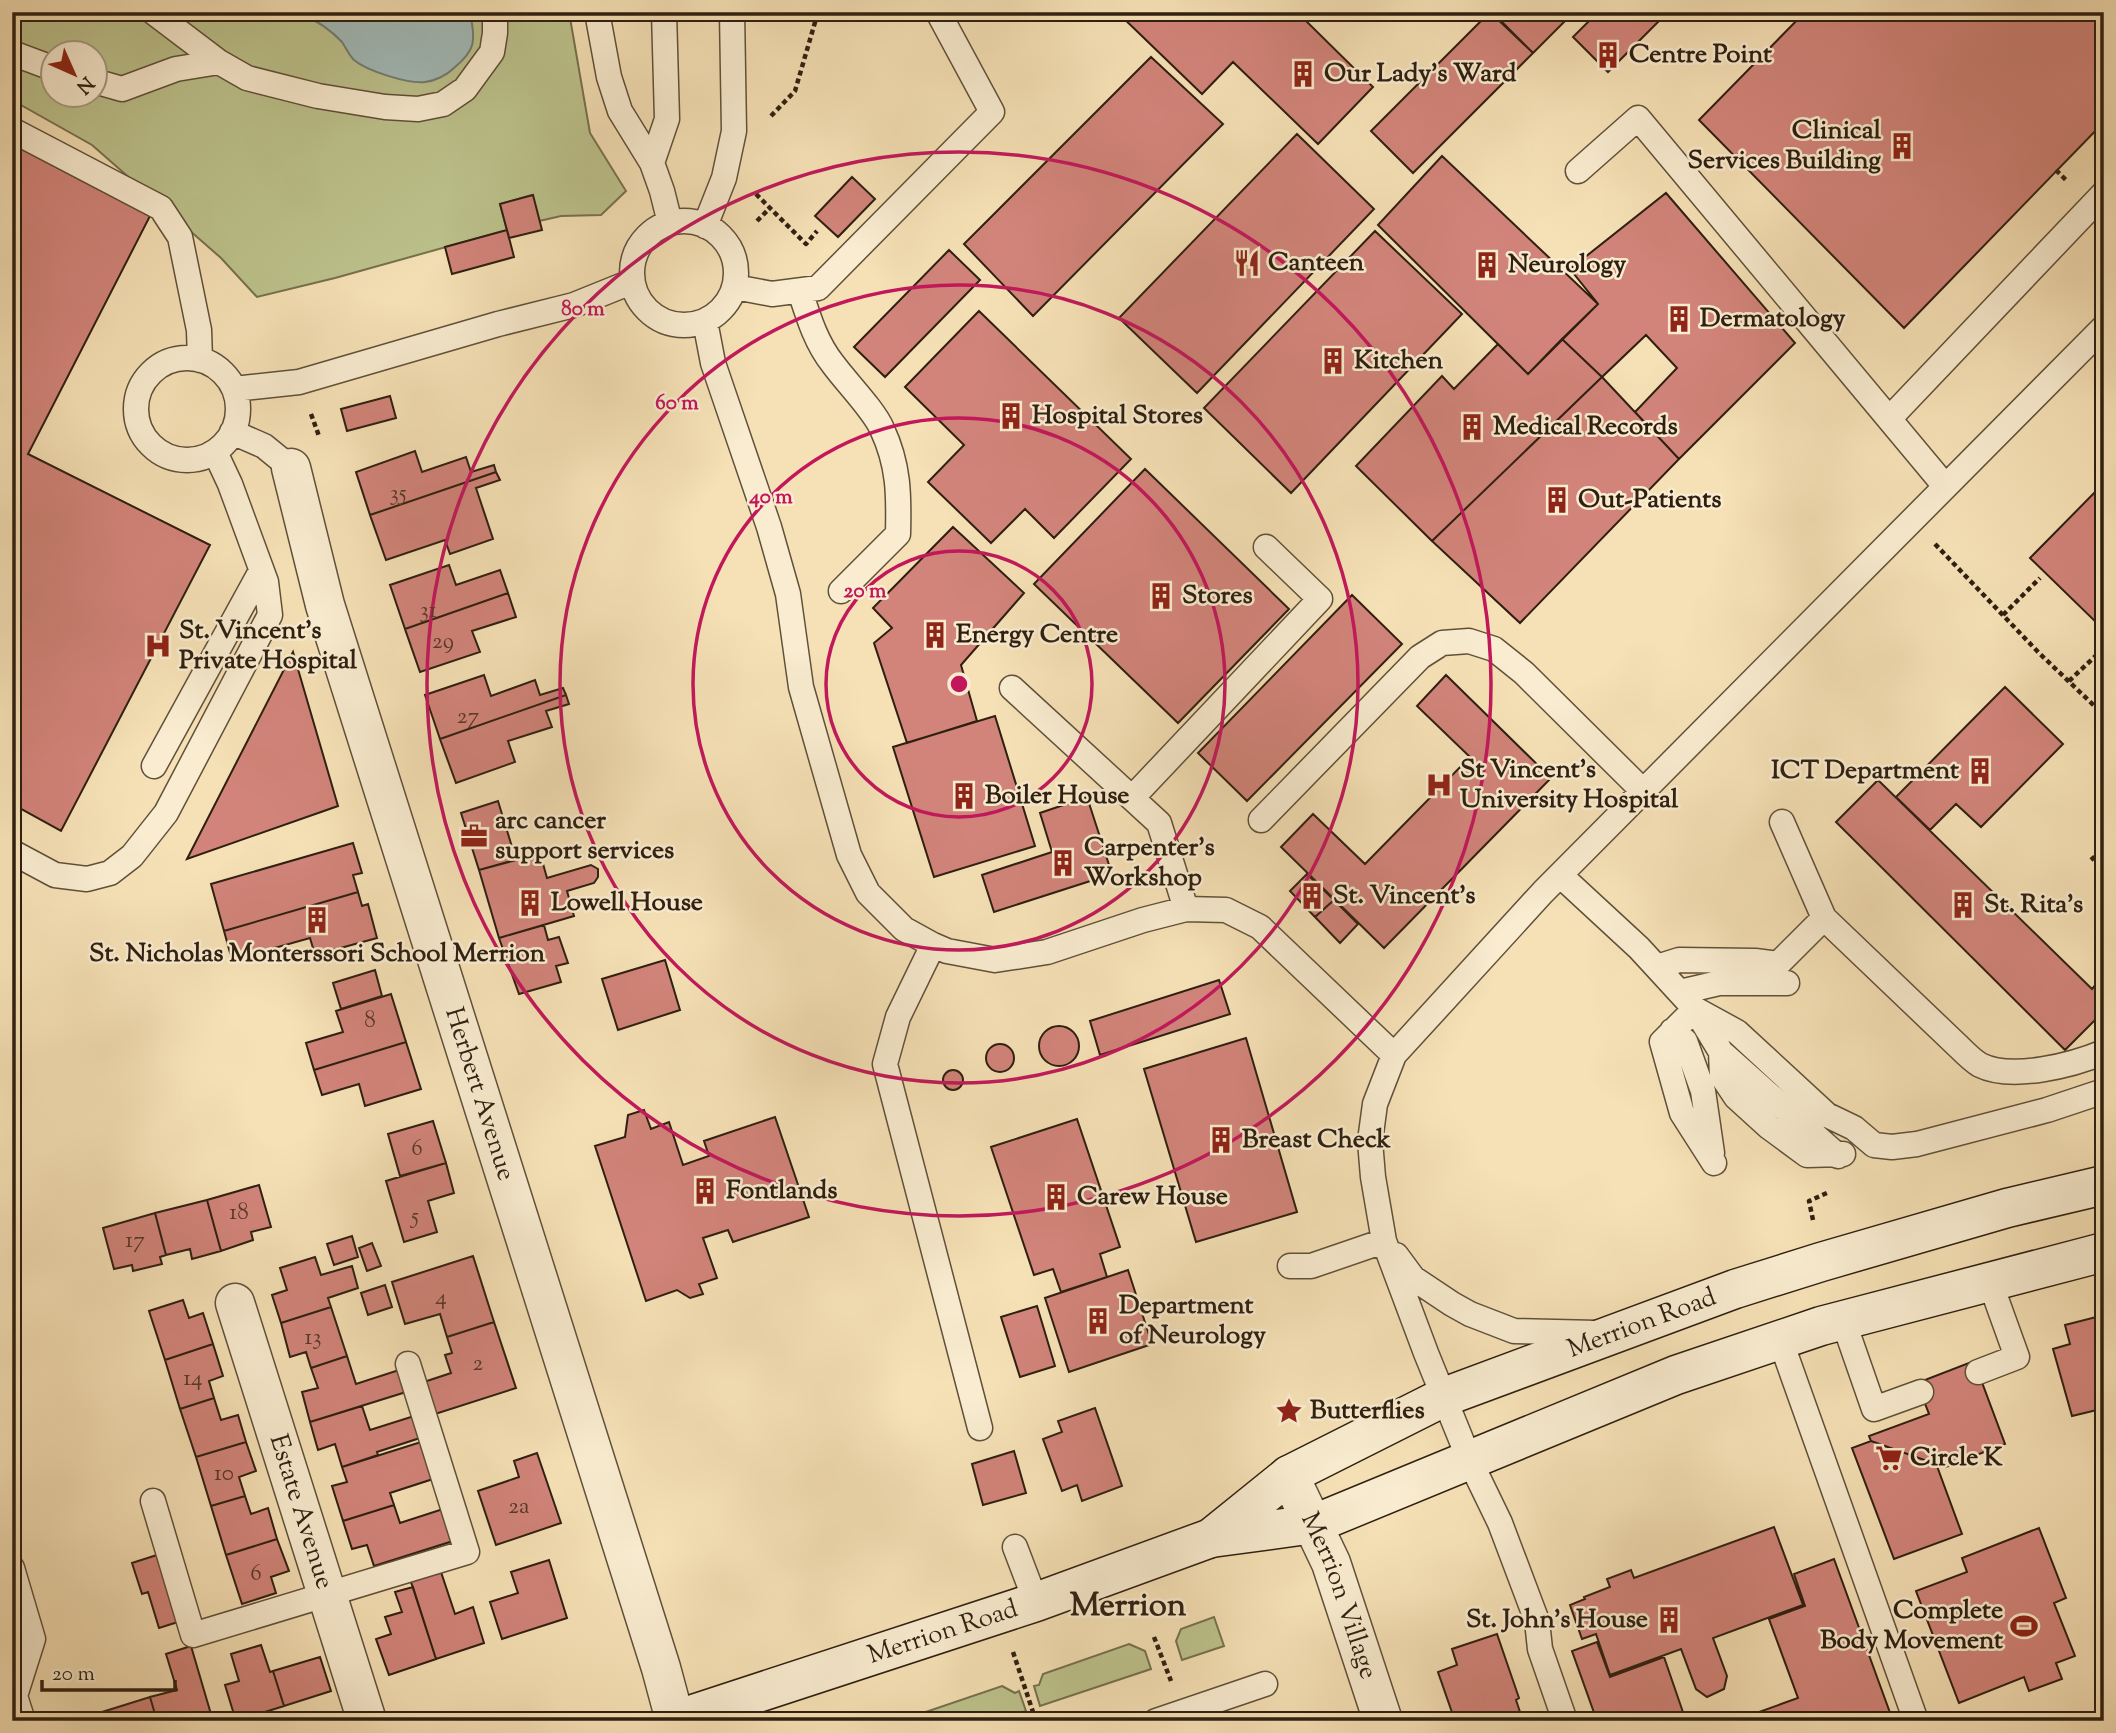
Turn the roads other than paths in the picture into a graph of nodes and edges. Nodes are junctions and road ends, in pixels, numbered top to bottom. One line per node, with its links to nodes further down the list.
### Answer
1 (153, 12): 8 (lane)
2 (495, 12): 8 (lane)
3 (597, 12): 12 (lane)
4 (664, 12): 12 (lane)
5 (732, 12): 16 (lane)
6 (938, 12): 19 (lane)
7 (12, 53): 9 (lane)
8 (219, 62): 10 (lane)
9 (38, 63)
10 (108, 85)
11 (12, 130): 22 (lane)
12 (652, 163): 15 (lane)
13 (1578, 172): 24 (lane)
14 (2104, 193): 24 (lane)
15 (670, 223): 16 (lane); 17 (lane)
16 (705, 226): 18 (lane)
17 (631, 282): 20 (lane); 23 (lane)
18 (735, 287): 19 (lane); 20 (lane)
19 (800, 291): 31 (lane)
20 (705, 321): 42 (lane)
21 (2104, 327): 28 (lane)
22 (200, 360): 23 (lane); 26 (lane)
23 (234, 389): 25 (lane)
24 (1889, 419): 28 (lane)
25 (232, 432): 26 (lane); 27 (lane)
26 (215, 452): 30 (lane)
27 (291, 468): 76 (main road, Herbert Avenue)
28 (1945, 486): 34 (lane)
29 (1266, 547): 35 (lane)
30 (261, 570): 33 (lane); 38 (lane)
31 (841, 591)
32 (1012, 688): 35 (lane)
33 (154, 766)
34 (1642, 790): 36 (lane); 39 (lane)
35 (1132, 799): 40 (lane)
36 (1261, 820)
37 (1782, 822): 41 (lane)
38 (12, 852)
39 (1560, 874): 43 (lane); 48 (lane)
40 (1186, 909): 42 (lane); 48 (lane)
41 (1824, 918): 43 (lane); 47 (lane)
42 (933, 945): 64 (lane)
43 (1657, 967): 45 (lane)
44 (1787, 983): 45 (lane)
45 (1687, 1001): 46 (lane); 50 (lane); 50 (lane)
46 (1672, 1031)
47 (2104, 1052)
48 (1394, 1055): 52 (lane)
49 (2104, 1091): 50 (lane)
50 (1874, 1145)
51 (2104, 1185): 58 (main road, Merrion Road)
52 (1384, 1241): 54 (lane); 58 (lane); 63 (lane)
53 (2104, 1252): 55 (main road, Merrion Road)
54 (1290, 1266)
55 (1990, 1282): 57 (main road, Merrion Road); 61 (lane)
56 (235, 1303): 72 (main road, Estate Avenue)
57 (1843, 1320): 59 (main road, Merrion Road); 62 (lane)
58 (1614, 1333): 63 (main road, Merrion Road)
59 (1780, 1339): 65 (main road, Merrion Road); 82 (lane)
60 (408, 1364): 72 (lane)
61 (1978, 1372)
62 (1921, 1392)
63 (1444, 1397): 65 (lane); 66 (main road, Merrion Road)
64 (979, 1428)
65 (1469, 1459): 68 (main road, Merrion Road); 81 (lane)
66 (1289, 1475): 68 (main road, Merrion Village); 69 (main road, Merrion Road)
67 (153, 1501): 72 (lane)
68 (1314, 1524): 69 (main road, Merrion Road); 80 (main road, Merrion Village)
69 (1212, 1538): 73 (main road, Merrion Road)
70 (1015, 1547): 73 (lane)
71 (12, 1568): 75 (lane)
72 (327, 1594): 78 (main road, Estate Avenue)
73 (1036, 1602): 76 (main road, Merrion Road)
74 (1265, 1684): 79 (lane)
75 (14, 1697): 77 (lane)
76 (673, 1720)
77 (23, 1721)
78 (367, 1721)
79 (1156, 1721)
80 (1383, 1721)
81 (1565, 1721)
82 (1916, 1721)

